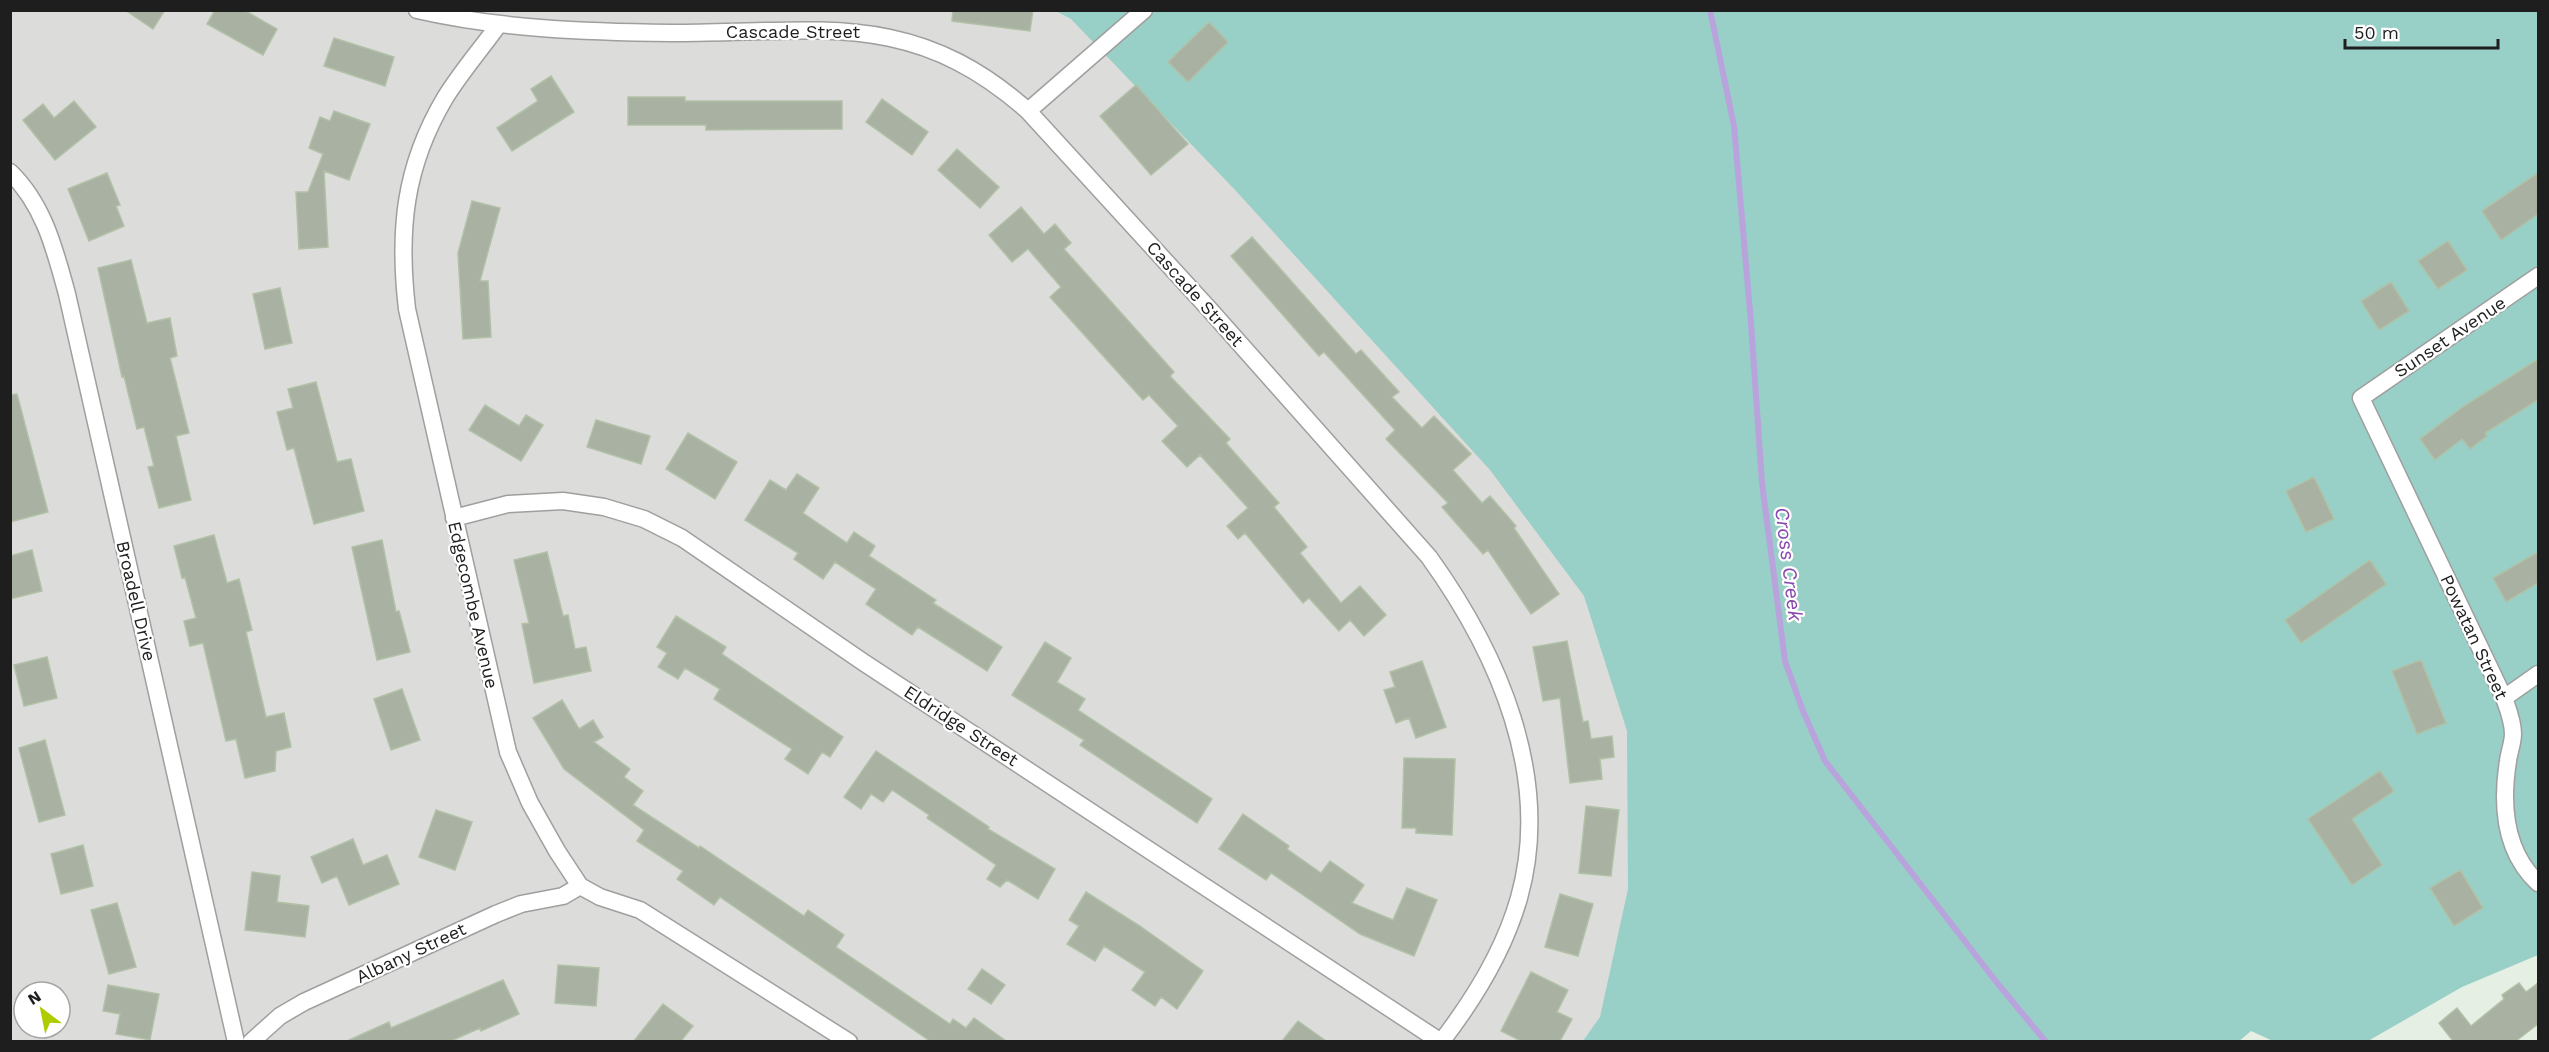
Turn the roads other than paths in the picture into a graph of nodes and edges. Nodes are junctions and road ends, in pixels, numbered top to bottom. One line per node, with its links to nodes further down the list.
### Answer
1 (417, 10): 3 (street, Cascade Street)
2 (1144, 10): 4 (street)
3 (500, 24): 4 (street, Cascade Street); 8 (street, Edgecombe Avenue)
4 (1028, 111): 16 (street, Cascade Street)
5 (10, 172): 13 (street, Broadell Drive)
6 (2538, 276): 7 (street, Sunset Avenue)
7 (2361, 398): 10 (street, Powatan Street)
8 (454, 518): 12 (street, Edgecombe Avenue); 16 (street, Eldridge Street)
9 (2538, 674): 10 (street)
10 (2504, 698): 11 (street, Powatan Street)
11 (2538, 883)
12 (580, 886): 14 (street, Albany Street); 15 (street)
13 (236, 1041)
14 (251, 1041)
15 (849, 1041)
16 (1441, 1041)

